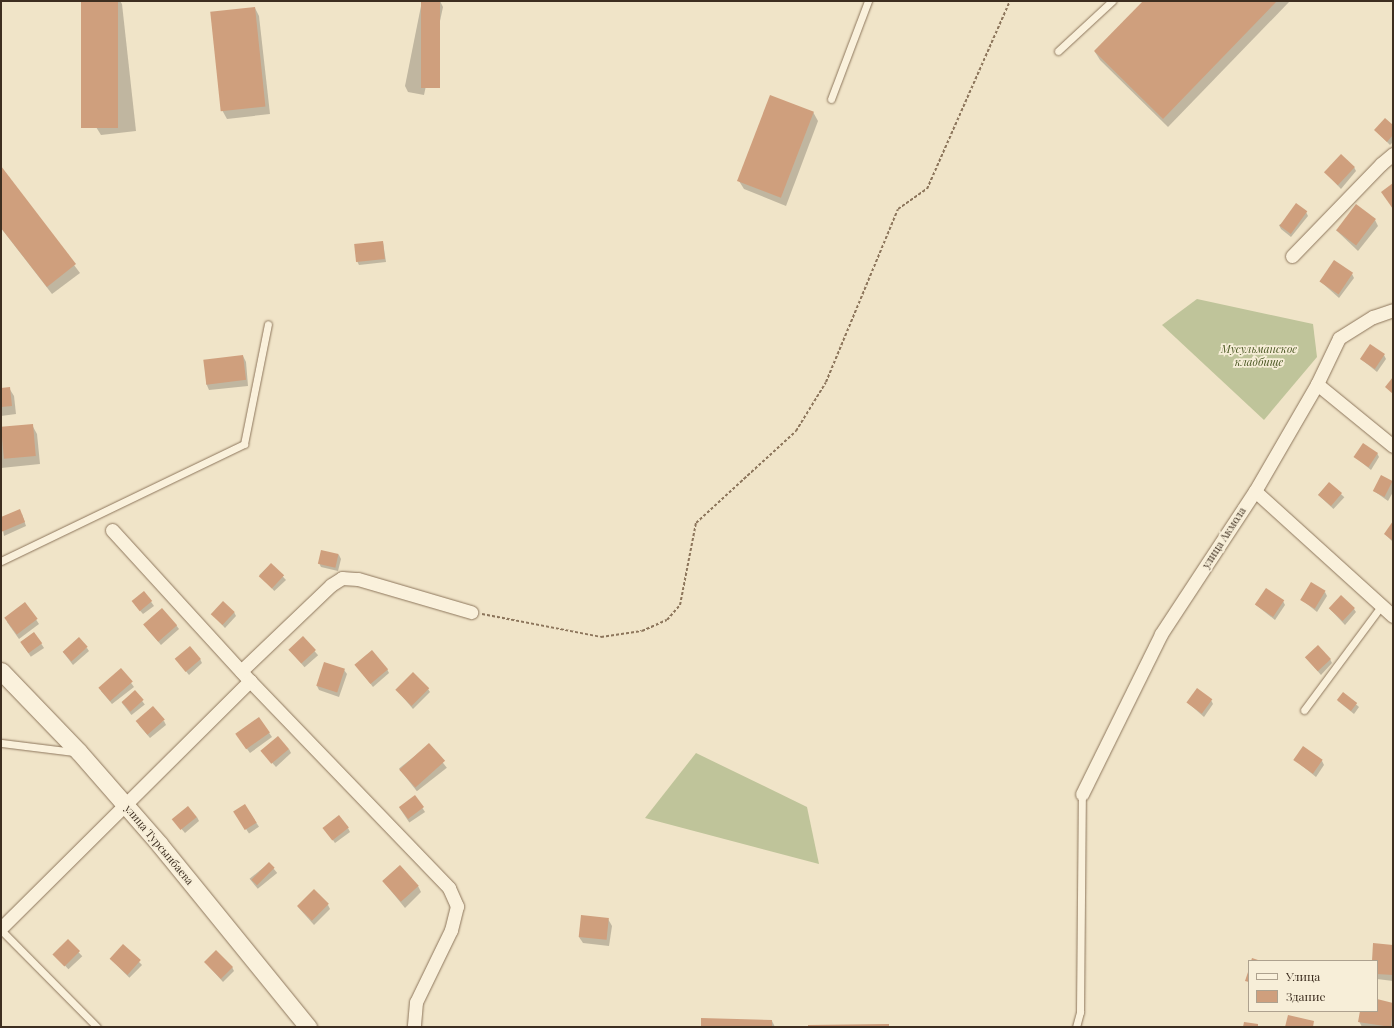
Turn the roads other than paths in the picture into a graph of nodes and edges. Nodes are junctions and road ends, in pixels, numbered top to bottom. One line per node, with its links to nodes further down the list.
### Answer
1 (868, 1): 4 (lane)
2 (1112, 1): 3 (lane)
3 (1058, 51)
4 (831, 99)
5 (1393, 154): 6 (street)
6 (1292, 256)
7 (1393, 310): 9 (street, улица Акмола)
8 (268, 324): 13 (lane)
9 (1317, 384): 10 (street); 11 (street, улица Акмола)
10 (1393, 446)
11 (1254, 491): 14 (street); 23 (street, улица Акмола)
12 (112, 530): 18 (street)
13 (1, 561)
14 (1382, 605): 16 (street); 20 (lane)
15 (470, 612): 18 (street)
16 (1393, 616)
17 (1, 671): 22 (street, улица Турсынбаева)
18 (241, 671): 19 (street)
19 (250, 681): 24 (street); 28 (street)
20 (1304, 710)
21 (1, 743): 22 (lane)
22 (79, 752): 24 (street, улица Турсынбаева)
23 (1082, 794): 29 (lane)
24 (126, 806): 25 (street); 27 (street, улица Турсынбаева)
25 (1, 929): 26 (lane)
26 (97, 1027)
27 (308, 1027)
28 (414, 1027)
29 (1076, 1027)

